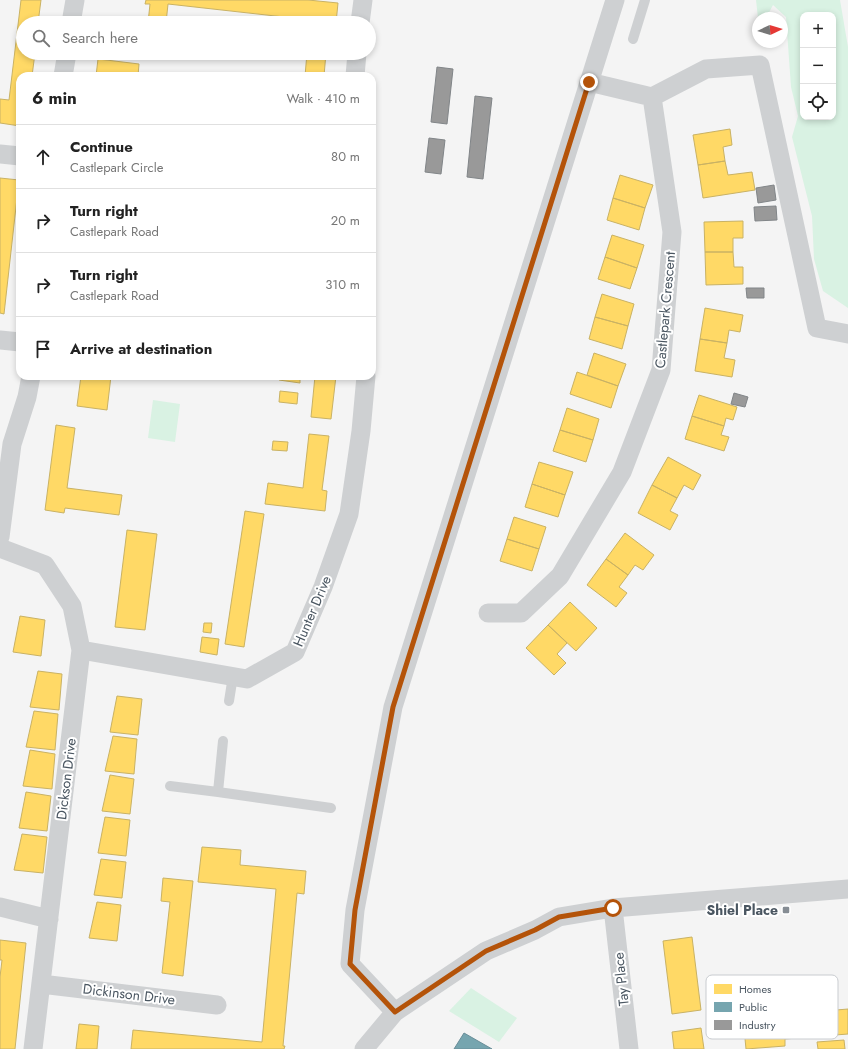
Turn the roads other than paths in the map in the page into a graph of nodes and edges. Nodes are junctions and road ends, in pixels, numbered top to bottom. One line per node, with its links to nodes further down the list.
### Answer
1 (75, 0): 5 (street)
2 (363, 0): 6 (street)
3 (615, 0): 12 (street)
4 (645, 0): 7 (lane)
5 (72, 16)
6 (361, 16)
7 (633, 39)
8 (66, 60): 10 (street)
9 (356, 60): 11 (street)
10 (64, 72)
11 (355, 72)
12 (589, 82): 13 (street); 37 (street)
13 (652, 97): 16 (street); 23 (street, Castlepark Crescent)
14 (0, 154): 15 (street)
15 (16, 156)
16 (848, 334)
17 (0, 340): 18 (street)
18 (16, 342)
19 (30, 380): 21 (street)
20 (366, 380): 25 (street, Hunter Drive)
21 (0, 537)
22 (0, 548): 24 (street, Dickson Drive)
23 (488, 613)
24 (81, 650): 25 (street, Hunter Drive); 34 (street, Dickson Drive)
25 (233, 676): 26 (lane)
26 (229, 701)
27 (223, 741): 29 (lane)
28 (170, 786): 29 (lane)
29 (218, 792): 30 (lane)
30 (331, 808)
31 (848, 889): 33 (street)
32 (0, 907): 34 (street)
33 (613, 908): 37 (street); 40 (street, Tay Place)
34 (49, 919): 35 (street, Dickson Drive)
35 (41, 984): 36 (street, Dickinson Drive); 38 (street, Dickson Drive)
36 (217, 1005)
37 (395, 1012): 39 (street)
38 (33, 1049)
39 (364, 1049)
40 (629, 1049)

